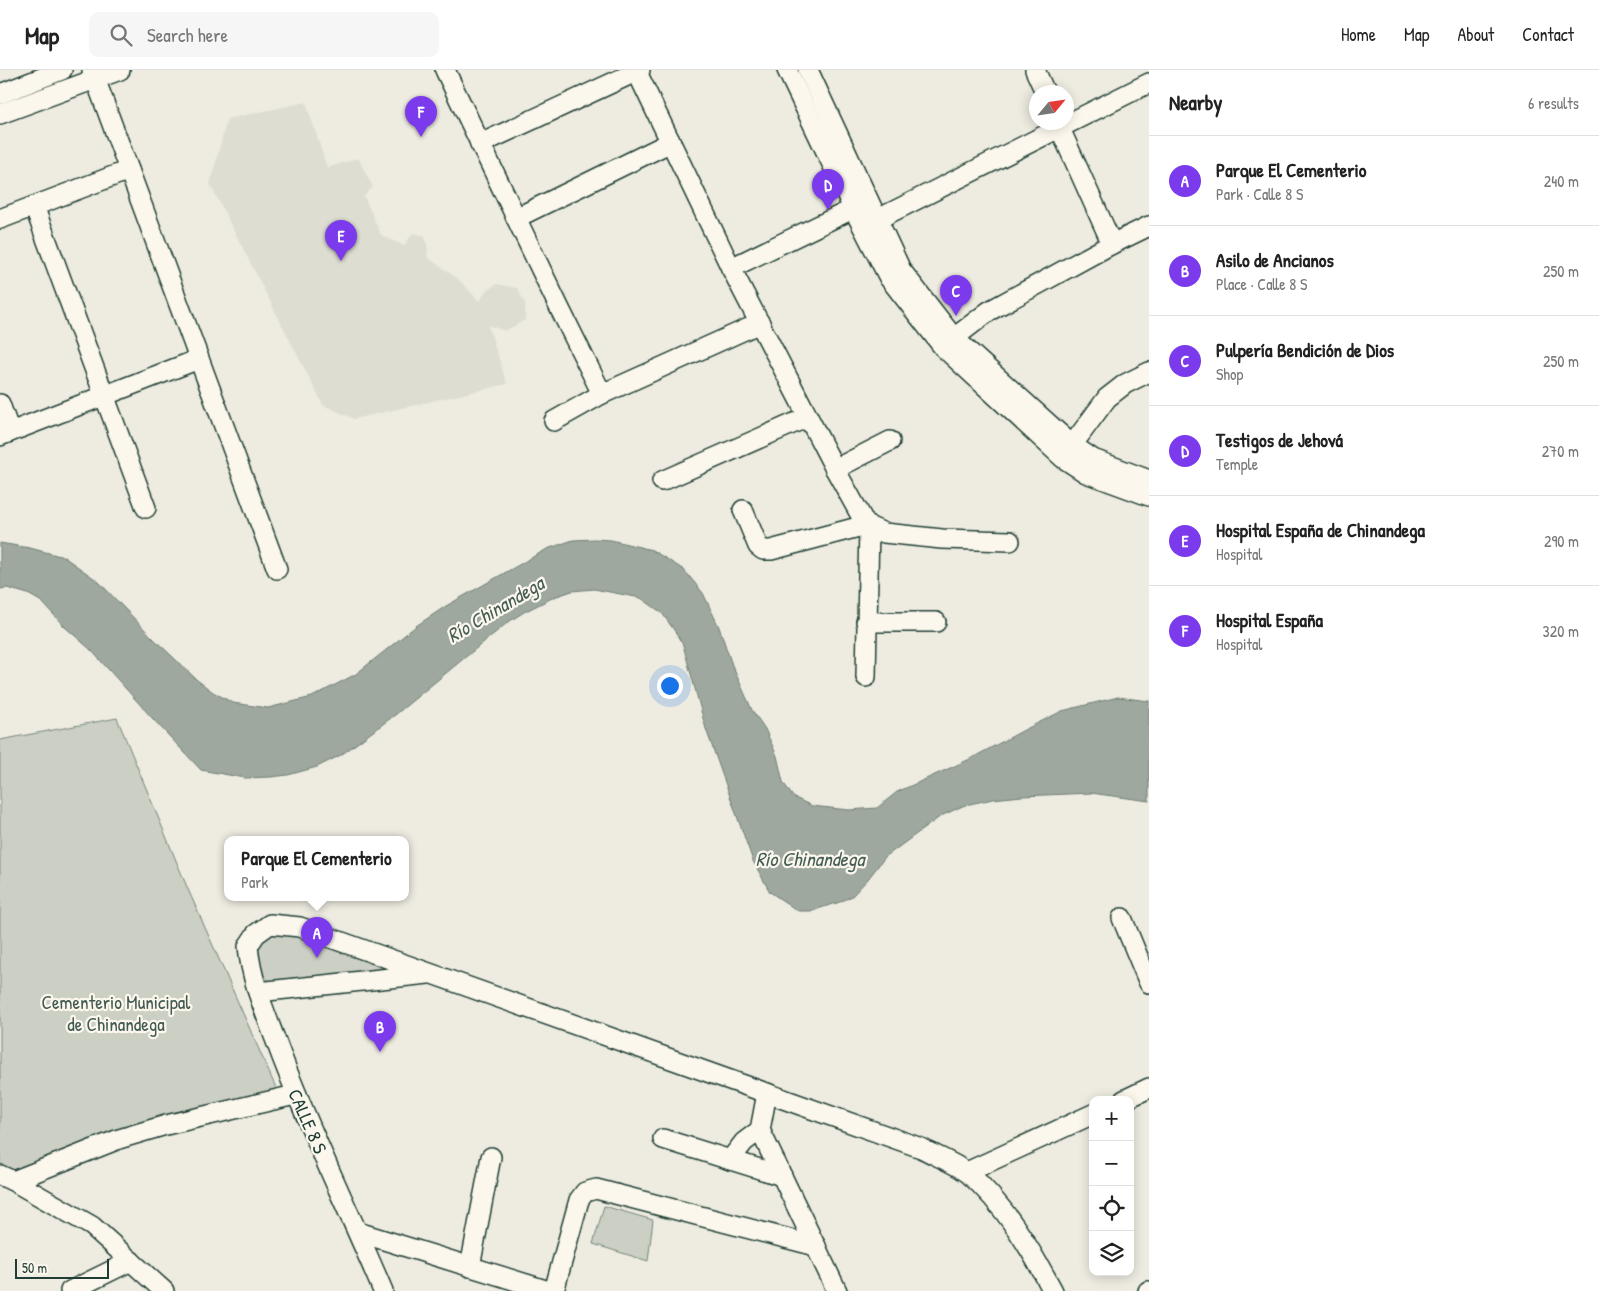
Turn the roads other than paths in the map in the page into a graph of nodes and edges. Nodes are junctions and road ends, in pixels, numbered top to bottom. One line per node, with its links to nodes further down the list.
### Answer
1 (62, 70): 11 (street)
2 (120, 70): 8 (street)
3 (638, 70): 16 (street); 17 (street)
4 (808, 70): 19 (street)
5 (1036, 70): 10 (street)
6 (447, 71): 17 (street)
7 (792, 72): 19 (street)
8 (93, 75): 12 (street); 18 (street)
9 (1149, 83): 13 (street)
10 (1042, 85)
11 (0, 94)
12 (0, 114)
13 (1074, 118)
14 (1049, 130): 23 (street)
15 (1060, 130): 25 (street)
16 (671, 142): 21 (street); 26 (street)
17 (480, 144): 21 (street)
18 (129, 170): 20 (street); 29 (street)
19 (860, 205): 23 (street); 26 (street)
20 (34, 206): 22 (street); 32 (street)
21 (516, 218): 31 (street)
22 (0, 219)
23 (870, 224): 28 (street)
24 (1149, 226): 25 (street)
25 (1112, 244): 28 (street)
26 (731, 268): 27 (street)
27 (760, 323): 31 (street); 34 (street)
28 (949, 342): 38 (street)
29 (199, 359): 32 (street); 47 (street)
30 (1149, 372): 38 (street)
31 (602, 394): 35 (street)
32 (104, 396): 36 (street); 43 (street)
33 (0, 404): 36 (street)
34 (808, 417): 39 (street); 41 (street)
35 (554, 421)
36 (5, 434)
37 (890, 441): 39 (street)
38 (1068, 452): 40 (street); 42 (street)
39 (835, 469): 45 (street)
40 (1149, 480)
41 (662, 481)
42 (1149, 496)
43 (146, 508)
44 (743, 510): 45 (street)
45 (867, 526): 46 (street); 48 (street)
46 (1010, 541)
47 (277, 568)
48 (866, 622): 49 (street); 50 (street)
49 (936, 622)
50 (866, 677)
51 (1122, 918): 53 (street)
52 (434, 974): 54 (street); 54 (street, CALLE 8 S); 56 (street)
53 (1149, 983)
54 (258, 992): 57 (street, CALLE 8 S)
55 (1149, 1088): 58 (street)
56 (767, 1092): 60 (street); 64 (street)
57 (295, 1095): 66 (street); 67 (street, CALLE 8 S)
58 (1132, 1096)
59 (1089, 1116): 64 (street)
60 (760, 1130): 63 (street); 65 (street)
61 (663, 1139): 63 (street)
62 (491, 1157): 70 (street)
63 (730, 1160): 65 (street)
64 (967, 1172): 78 (street)
65 (782, 1176): 68 (street)
66 (7, 1178): 69 (street)
67 (358, 1232): 70 (street); 74 (street, CALLE 8 S)
68 (816, 1246): 76 (street); 77 (street)
69 (131, 1261): 71 (street); 73 (street)
70 (470, 1267): 75 (street)
71 (106, 1283): 72 (street)
72 (70, 1291)
73 (164, 1291)
74 (383, 1291)
75 (549, 1291)
76 (554, 1291)
77 (837, 1291)
78 (1053, 1291)

